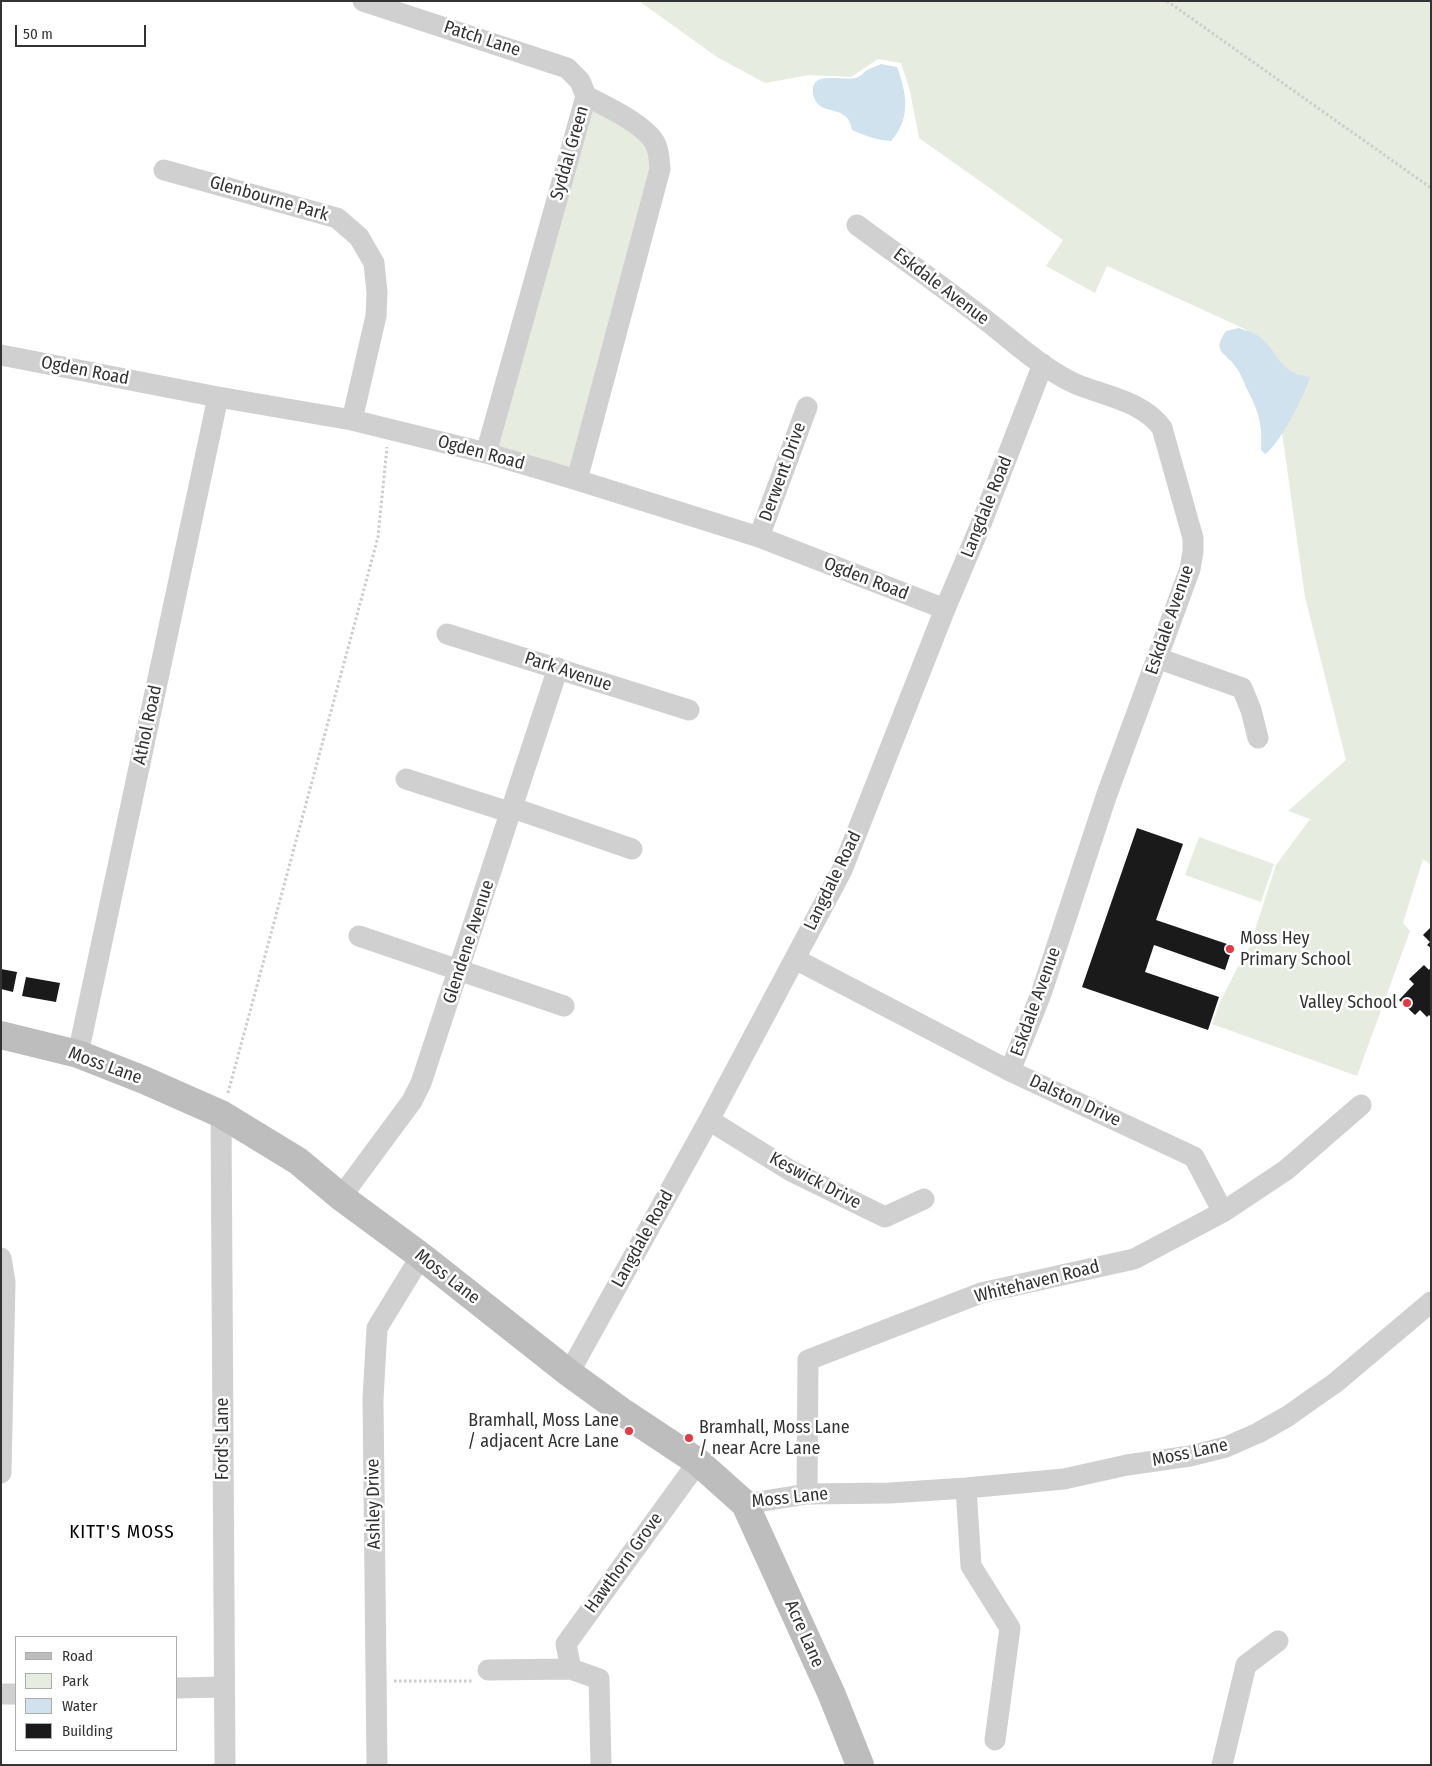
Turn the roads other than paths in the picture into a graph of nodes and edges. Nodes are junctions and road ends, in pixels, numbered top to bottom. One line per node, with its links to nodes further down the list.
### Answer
1 (363, 1): 2 (street, Patch Lane)
2 (586, 96): 10 (street, Syddal Green); 11 (street, Syddal Green)
3 (164, 170): 9 (street, Glenbourne Park)
4 (858, 225): 6 (street, Eskdale Avenue)
5 (1, 354): 7 (street, Ogden Road)
6 (1043, 364): 13 (street, Langdale Road); 15 (street, Eskdale Avenue)
7 (218, 397): 9 (street, Ogden Road); 27 (street, Athol Road)
8 (807, 406): 12 (street, Derwent Drive)
9 (352, 420): 10 (street, Ogden Road)
10 (486, 454): 11 (street, Ogden Road)
11 (577, 480): 12 (street, Ogden Road)
12 (759, 537): 13 (street, Ogden Road)
13 (945, 609): 23 (street, Langdale Road)
14 (447, 634): 16 (street, Park Avenue)
15 (1158, 658): 18 (street); 28 (street, Eskdale Avenue)
16 (558, 668): 17 (street, Park Avenue); 20 (street, Glendene Avenue)
17 (689, 710)
18 (1258, 738)
19 (406, 779): 20 (street)
20 (512, 811): 21 (street); 24 (street, Glendene Avenue)
21 (632, 849)
22 (359, 936): 24 (street)
23 (795, 959): 28 (street, Dalston Drive); 31 (street, Langdale Road)
24 (459, 971): 25 (street); 32 (street, Glendene Avenue)
25 (564, 1006)
26 (1, 1035): 27 (main road, Moss Lane)
27 (78, 1054): 30 (main road, Moss Lane)
28 (1010, 1071): 34 (street, Dalston Drive)
29 (1361, 1105): 34 (street, Whitehaven Road)
30 (221, 1115): 32 (main road, Moss Lane); 47 (street, Ford's Lane)
31 (709, 1120): 33 (street, Keswick Drive); 38 (street, Langdale Road)
32 (341, 1197): 35 (main road, Moss Lane)
33 (924, 1199)
34 (1223, 1212): 42 (street, Whitehaven Road)
35 (421, 1256): 38 (main road, Moss Lane); 53 (street, Ashley Drive)
36 (1, 1258): 40 (street)
37 (1431, 1302): 41 (street, Moss Lane)
38 (569, 1373): 39 (main road, Moss Lane)
39 (698, 1462): 43 (main road, Moss Lane); 46 (street, Hawthorn Grove)
40 (1, 1473)
41 (966, 1488): 42 (street, Moss Lane); 51 (street)
42 (807, 1494): 43 (street, Moss Lane)
43 (745, 1504): 55 (main road, Acre Lane)
44 (1278, 1641): 56 (street)
45 (488, 1670): 46 (street)
46 (571, 1670): 54 (street)
47 (224, 1686): 48 (street); 52 (street, Ford's Lane)
48 (178, 1688)
49 (1, 1694): 50 (street)
50 (15, 1694)
51 (995, 1740)
52 (225, 1765)
53 (377, 1765)
54 (601, 1765)
55 (860, 1765)
56 (1222, 1765)

